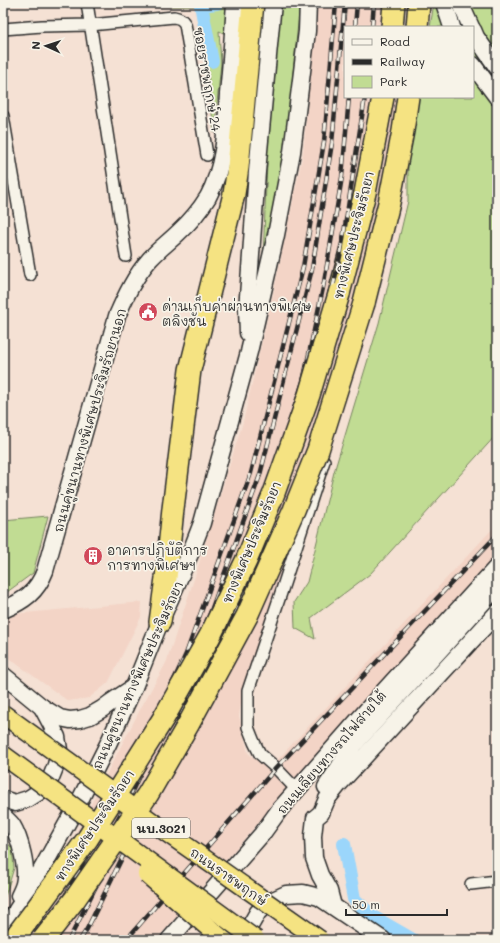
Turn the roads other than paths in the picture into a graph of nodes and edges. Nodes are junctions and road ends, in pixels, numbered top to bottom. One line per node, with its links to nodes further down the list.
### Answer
1 (87, 3): 10 (street)
2 (236, 3): 30 (main road, ถนนคู่ขนานทางพิเศษประจิมรัถยานอก)
3 (253, 3): 32 (highway)
4 (273, 3): 27 (main road)
5 (308, 3): 27 (main road, ถนนคู่ขนานทางพิเศษประจิมรัถยา)
6 (394, 3): 11 (highway)
7 (419, 3): 12 (highway)
8 (444, 3): 13 (main road)
9 (462, 3): 14 (main road)
10 (90, 25): 15 (street, ซอยราชพฤกษ์ 24); 24 (street, ซอยราชพฤกษ์ 24); 25 (street)
11 (392, 26)
12 (417, 26)
13 (452, 26)
14 (472, 26)
15 (3, 29)
16 (474, 32): 18 (main road)
17 (474, 66): 19 (main road)
18 (497, 67)
19 (497, 97)
20 (383, 98): 48 (highway, ทางพิเศษประจิมรัถยา, bridge)
21 (408, 98): 49 (highway, ทางพิเศษประจิมรัถยา, bridge)
22 (416, 98): 39 (street)
23 (3, 116): 26 (street)
24 (207, 155)
25 (126, 256)
26 (30, 275)
27 (249, 352): 32 (main road, ถนนคู่ขนานทางพิเศษประจิมรัถยา)
28 (497, 567): 39 (main road, ถนนเลียบทางรถไฟสายใต้)
29 (497, 587): 37 (main road)
30 (3, 610)
31 (497, 614): 43 (main road, ถนนเลียบทางรถไฟสายใต้)
32 (160, 622): 34 (main road, ถนนคู่ขนานทางพิเศษประจิมรัถยา)
33 (3, 675): 35 (main road)
34 (134, 687): 35 (main road); 48 (main road, ถนนคู่ขนานทางพิเศษประจิมรัถยา)
35 (42, 707): 40 (main road)
36 (3, 714): 54 (main road, ถนนราชพฤกษ์ / นบ.3021, bridge)
37 (353, 746): 43 (main road); 44 (main road)
38 (3, 755): 42 (main road, นบ.3021, bridge)
39 (297, 790): 44 (main road, ถนนเลียบทางรถไฟสายใต้)
40 (3, 799)
41 (3, 816): 48 (main road)
42 (87, 817): 51 (main road, bridge); 53 (main road, นบ.3021, bridge)
43 (315, 818): 47 (main road, ถนนเลียบทางรถไฟสายใต้)
44 (262, 834): 50 (main road, ถนนเลียบทางรถไฟสายใต้)
45 (497, 881): 46 (street)
46 (471, 884)
47 (332, 906): 52 (main road); 55 (main road)
48 (8, 931)
49 (44, 940)
50 (169, 940)
51 (223, 940)
52 (247, 940)
53 (256, 940)
54 (320, 940)
55 (383, 940)

